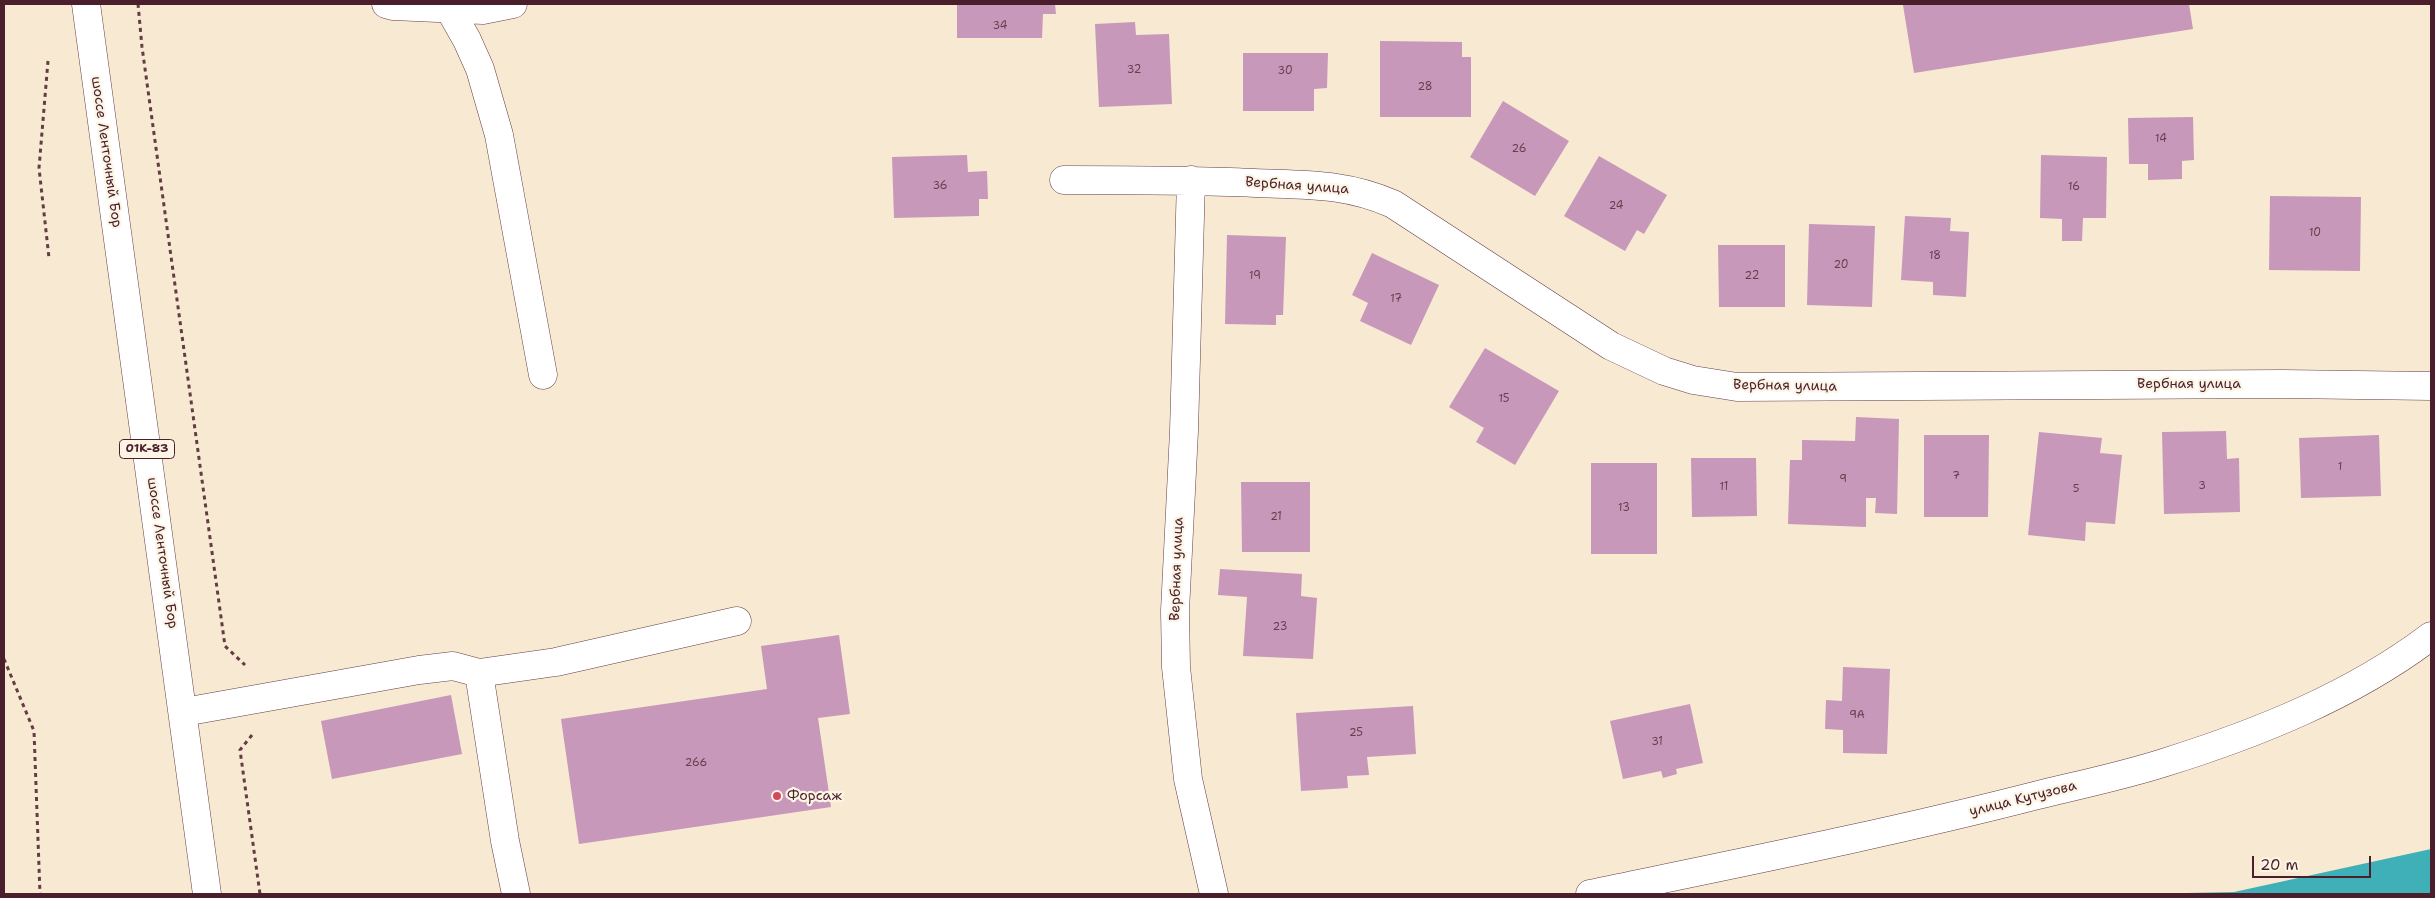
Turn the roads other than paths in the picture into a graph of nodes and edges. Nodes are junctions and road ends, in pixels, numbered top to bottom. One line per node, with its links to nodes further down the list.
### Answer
1 (86, 4): 12 (main road, шоссе Ленточный Бор / 01К-83)
2 (386, 4): 4 (main road)
3 (513, 4): 4 (main road)
4 (450, 10): 7 (main road)
5 (1064, 180): 6 (main road, Вербная улица)
6 (1191, 180): 8 (main road, Вербная улица); 15 (main road, Вербная улица)
7 (543, 375)
8 (2431, 386)
9 (737, 621): 11 (main road)
10 (2431, 636): 16 (main road, улица Кутузова)
11 (480, 673): 12 (main road); 14 (main road)
12 (184, 712): 13 (main road, шоссе Ленточный Бор / 01К-83)
13 (207, 894)
14 (516, 894)
15 (1214, 894)
16 (1590, 894)

